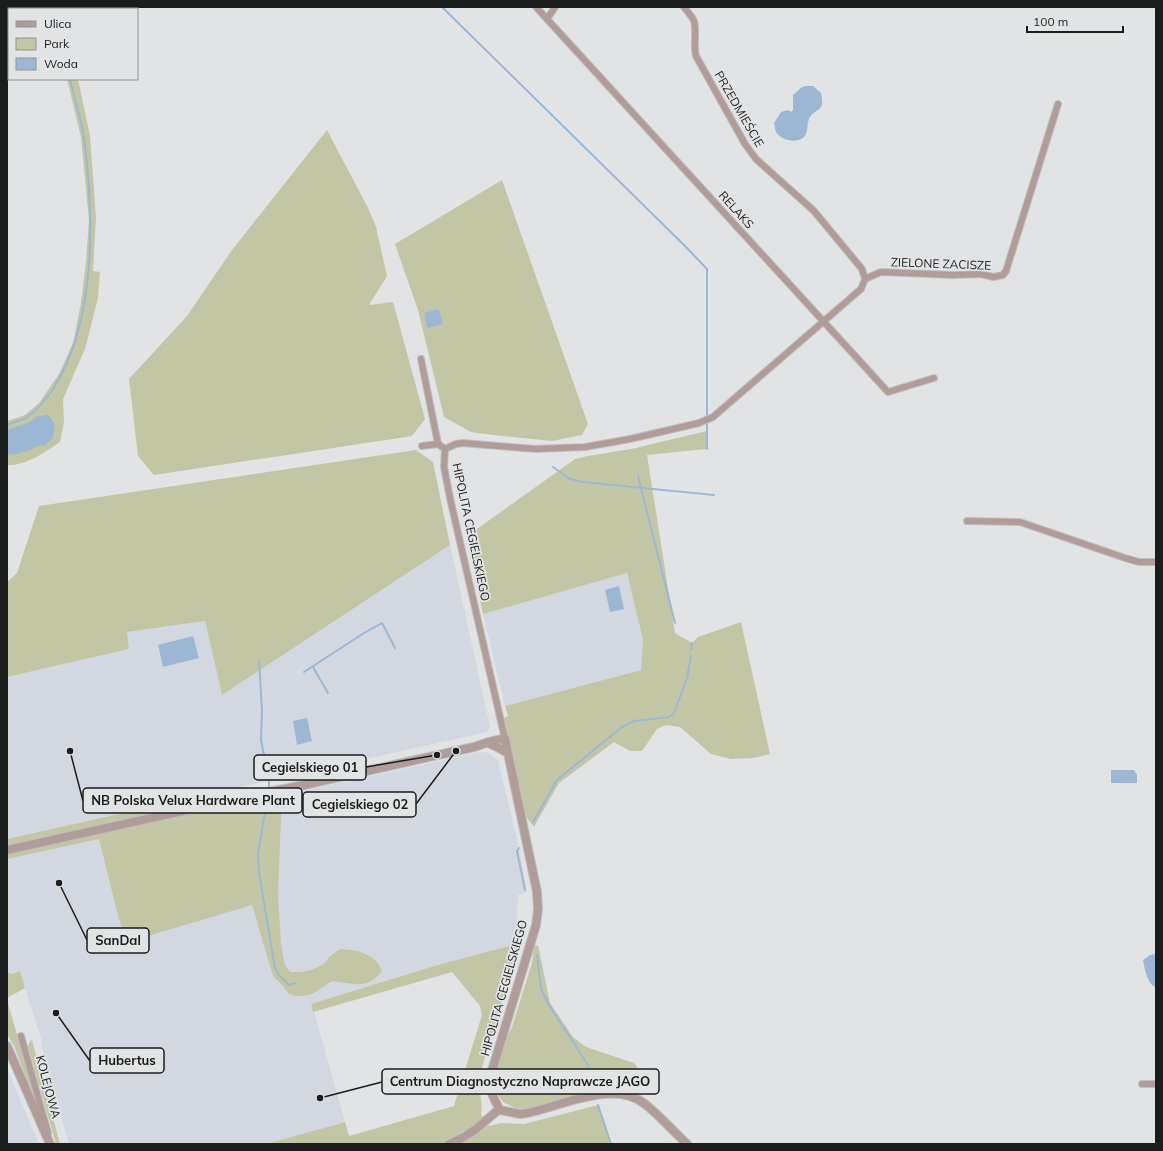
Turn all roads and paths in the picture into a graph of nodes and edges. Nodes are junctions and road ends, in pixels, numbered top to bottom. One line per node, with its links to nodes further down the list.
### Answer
1 (536, 7): 4 (street, RELAKS)
2 (555, 7): 4 (street)
3 (684, 7): 6 (street, PRZEDMIEŚCIE)
4 (547, 19): 7 (street, RELAKS)
5 (1058, 104): 6 (street, ZIELONE ZACISZE)
6 (865, 279): 7 (street)
7 (823, 322): 9 (street, RELAKS); 12 (street, HIPOLITA CEGIELSKIEGO)
8 (421, 359): 10 (street)
9 (934, 378)
10 (438, 444): 11 (street); 12 (street)
11 (422, 446)
12 (446, 450): 15 (street, HIPOLITA CEGIELSKIEGO)
13 (967, 521): 14 (street)
14 (1156, 562)
15 (505, 739): 16 (street); 17 (street, HIPOLITA CEGIELSKIEGO)
16 (488, 743): 17 (street); 18 (street)
17 (508, 753): 23 (street, HIPOLITA CEGIELSKIEGO)
18 (7, 850)
19 (22, 1036): 24 (street, KOLEJOWA)
20 (7, 1046): 24 (street, KOLEJOWA)
21 (1142, 1084): 22 (street)
22 (1156, 1084)
23 (500, 1110): 25 (street); 26 (street)
24 (51, 1144)
25 (448, 1144)
26 (687, 1144)

